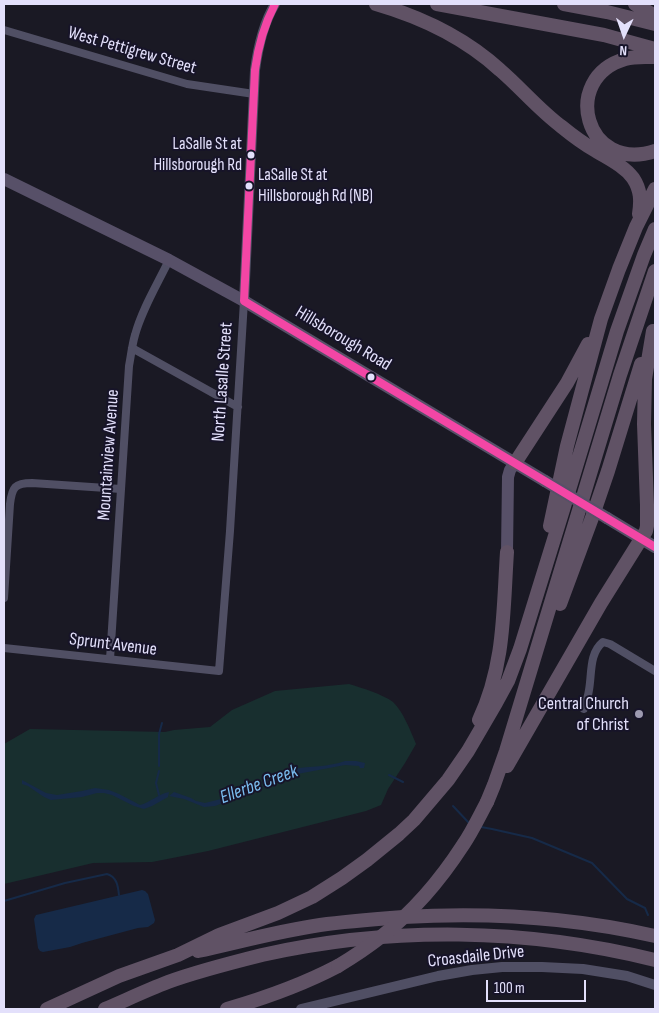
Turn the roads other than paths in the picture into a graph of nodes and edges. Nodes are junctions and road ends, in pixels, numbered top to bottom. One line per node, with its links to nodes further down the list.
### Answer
1 (275, 4): 11 (street, North Lasalle Street)
2 (376, 4): 15 (highway)
3 (437, 4): 9 (highway)
4 (564, 4): 7 (highway)
5 (635, 4): 6 (highway)
6 (655, 16)
7 (655, 24)
8 (4, 30): 11 (street, West Pettigrew Street)
9 (655, 49)
10 (655, 57): 12 (highway)
11 (254, 94): 19 (street, North Lasalle Street)
12 (655, 151)
13 (4, 179): 17 (main road, Hillsborough Road)
14 (655, 189): 15 (highway)
15 (636, 227): 20 (highway)
16 (655, 229): 29 (highway)
17 (169, 260): 19 (main road, Hillsborough Road); 22 (street, Mountainview Avenue)
18 (655, 271): 35 (highway)
19 (244, 301): 23 (street, North Lasalle Street); 24 (main road, Hillsborough Road)
20 (600, 319): 24 (highway); 29 (highway)
21 (654, 327): 26 (highway); 35 (highway)
22 (132, 348): 23 (street); 25 (street, Mountainview Avenue)
23 (238, 407): 33 (street, North Lasalle Street)
24 (515, 463): 26 (main road, Hillsborough Road, bridge); 28 (main road)
25 (122, 489): 30 (street); 32 (street, Mountainview Avenue)
26 (642, 539): 27 (main road, Hillsborough Road); 38 (highway)
27 (655, 547)
28 (507, 552): 37 (highway)
29 (549, 554): 37 (highway)
30 (4, 598)
31 (4, 648): 32 (street, Sprunt Avenue)
32 (110, 659): 33 (street, Sprunt Avenue)
33 (219, 671)
34 (655, 672): 36 (street)
35 (522, 698): 38 (highway)
36 (584, 709)
37 (468, 751): 40 (highway)
38 (494, 785): 45 (highway, bridge)
39 (651, 934): 40 (highway)
40 (178, 955): 43 (highway)
41 (655, 960): 44 (highway)
42 (655, 985): 46 (street, Croasdaile Drive)
43 (47, 1009)
44 (105, 1009)
45 (227, 1009)
46 (301, 1009)

